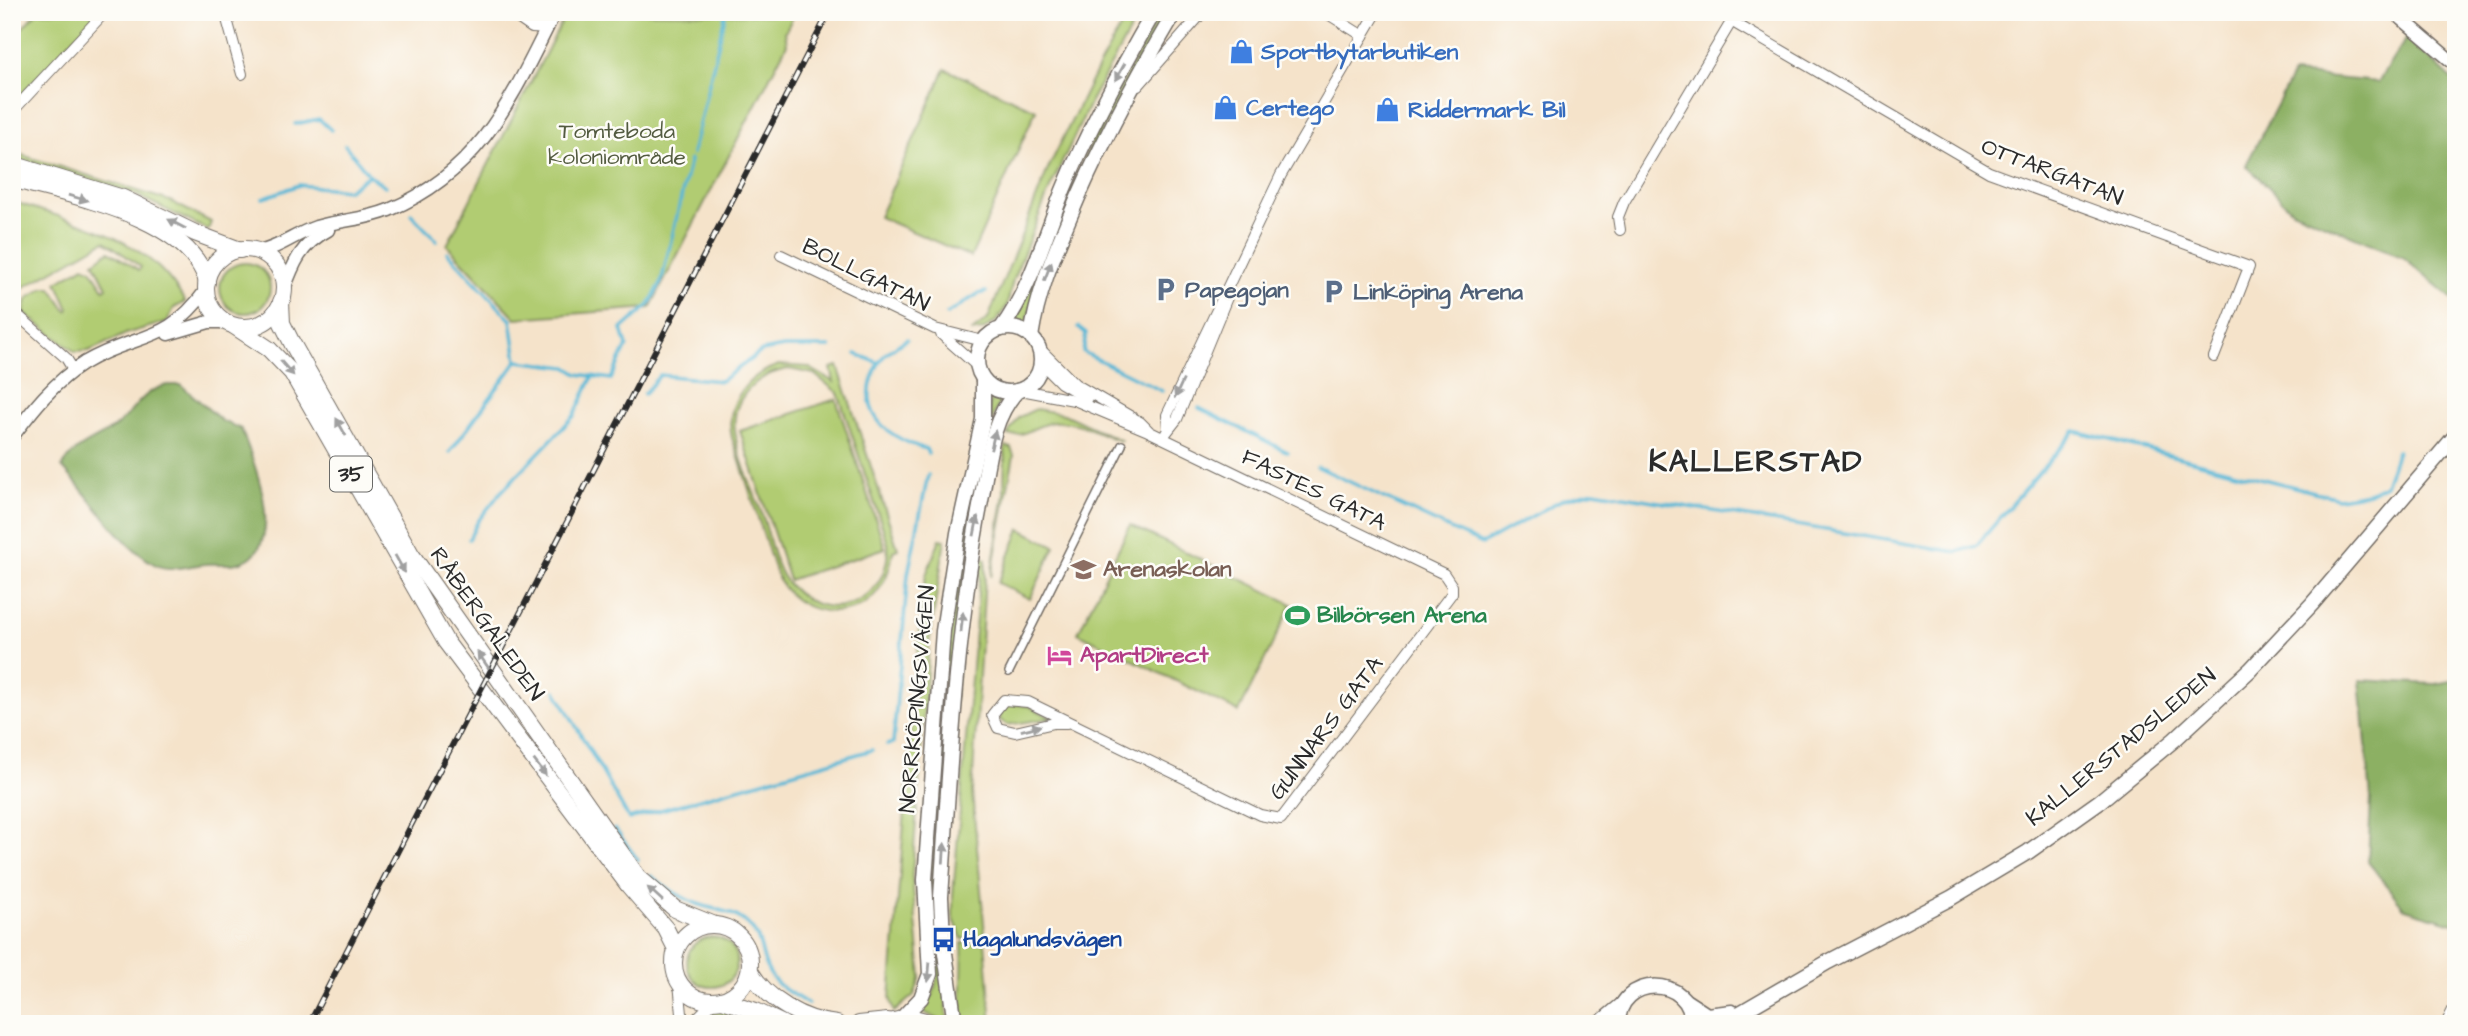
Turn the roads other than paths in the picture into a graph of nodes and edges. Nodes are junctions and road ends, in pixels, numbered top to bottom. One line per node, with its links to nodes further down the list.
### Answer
1 (105, 12): 18 (street)
2 (225, 12): 16 (street)
3 (509, 12): 13 (street)
4 (529, 12): 13 (street)
5 (555, 12): 13 (street)
6 (1154, 12): 31 (main road, one-way to 31)
7 (1175, 12): 17 (main road)
8 (1203, 12): 17 (street)
9 (1325, 12): 14 (street)
10 (1377, 12): 14 (street)
11 (2398, 13): 15 (street)
12 (1734, 17): 22 (street); 35 (street, OTTARGATAN)
13 (547, 29): 21 (street)
14 (1363, 36): 43 (street)
15 (2456, 65)
16 (242, 74)
17 (1124, 102): 34 (main road, one-way to 17)
18 (12, 112)
19 (12, 164): 23 (main road, one-way to 19)
20 (12, 179): 26 (main road, 35, one-way to 26)
21 (341, 224): 24 (street); 27 (street)
22 (1620, 230)
23 (240, 250): 24 (main road); 26 (main road)
24 (258, 252): 27 (main road, 35)
25 (780, 255): 30 (street, BOLLGATAN)
26 (206, 286): 29 (main road, 35); 32 (street)
27 (282, 297): 29 (main road); 50 (main road, RÅBERGALEDEN / 35, one-way to 27)
28 (12, 310): 38 (street)
29 (230, 324): 32 (street); 51 (main road, RÅBERGALEDEN / 35, one-way to 51)
30 (935, 329): 33 (street, BOLLGATAN); 37 (street, BOLLGATAN)
31 (1002, 329): 33 (main road); 34 (main road)
32 (160, 333): 38 (street)
33 (983, 341): 37 (main road)
34 (1035, 342): 36 (main road); 41 (street, FASTES GATA)
35 (2214, 357)
36 (1041, 363): 40 (main road); 41 (street, FASTES GATA)
37 (977, 366): 39 (main road)
38 (74, 371): 45 (street)
39 (983, 380): 40 (main road); 59 (main road, NORRKÖPINGSVÄGEN, one-way to 59)
40 (1019, 391): 42 (street, FASTES GATA); 66 (main road, NORRKÖPINGSVÄGEN, one-way to 40)
41 (1116, 410): 42 (street, FASTES GATA)
42 (1148, 431): 43 (street, FASTES GATA)
43 (1165, 434): 47 (street, FASTES GATA)
44 (2456, 435): 58 (main road, KALLERSTADSLEDEN)
45 (12, 437)
46 (1122, 445): 48 (street)
47 (1452, 593): 49 (street, GUNNARS GATA)
48 (1009, 672)
49 (1067, 723): 49 (street, one-way to 49)
50 (715, 925): 51 (main road); 52 (main road, 35)
51 (676, 949): 53 (main road, 35)
52 (750, 971): 54 (main road); 63 (main road, 35)
53 (679, 984): 54 (main road); 60 (street)
54 (718, 1001): 61 (street); 62 (main road)
55 (1685, 1001): 56 (main road, KALLERSTADSLEDEN); 58 (main road, KALLERSTADSLEDEN); 69 (main road)
56 (1622, 1004): 67 (main road); 68 (main road)
57 (2456, 1004): 71 (street)
58 (1747, 1009): 70 (main road, KALLERSTADSLEDEN)
59 (891, 1020): 64 (main road); 65 (main road)
60 (683, 1024)
61 (691, 1024)
62 (783, 1024)
63 (836, 1024)
64 (859, 1024)
65 (936, 1024)
66 (955, 1024)
67 (1599, 1024)
68 (1618, 1024)
69 (1692, 1024)
70 (1721, 1024)
71 (2446, 1024)

